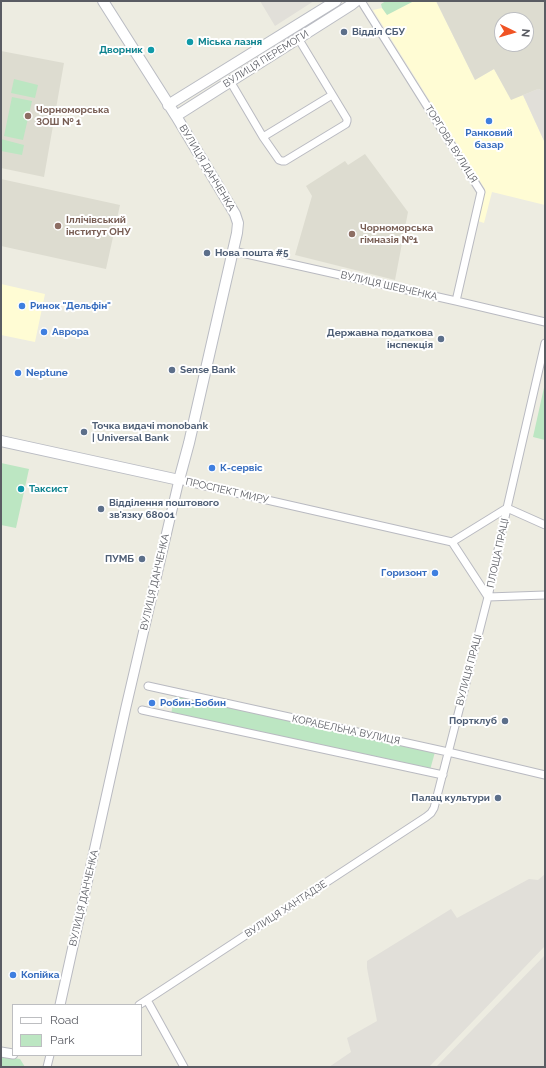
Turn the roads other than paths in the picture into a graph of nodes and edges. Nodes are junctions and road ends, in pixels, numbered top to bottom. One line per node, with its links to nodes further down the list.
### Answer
1 (103, 1): 8 (main road, ВУЛИЦЯ ДАНЧЕНКА)
2 (336, 1): 8 (main road, ВУЛИЦЯ ПЕРЕМОГИ)
3 (356, 1): 5 (main road, ВУЛИЦЯ ПЕРЕМОГИ)
4 (361, 1): 12 (street, ТОРГОВА ВУЛИЦЯ)
5 (298, 38): 6 (main road, ВУЛИЦЯ ПЕРЕМОГИ); 7 (street)
6 (230, 81): 9 (main road, ВУЛИЦЯ ПЕРЕМОГИ); 10 (street)
7 (332, 95): 10 (street); 10 (street)
8 (168, 105): 9 (main road, ВУЛИЦЯ ДАНЧЕНКА)
9 (176, 116): 11 (main road, ВУЛИЦЯ ДАНЧЕНКА)
10 (263, 136)
11 (233, 251): 12 (street, ВУЛИЦЯ ШЕВЧЕНКА); 16 (main road, ВУЛИЦЯ ДАНЧЕНКА)
12 (456, 301): 13 (street, ВУЛИЦЯ ШЕВЧЕНКА)
13 (545, 322)
14 (545, 343): 17 (street)
15 (1, 442): 16 (main road, ПРОСПЕКТ МИРУ)
16 (179, 480): 19 (street, ПРОСПЕКТ МИРУ); 29 (street, ВУЛИЦЯ ДАНЧЕНКА)
17 (507, 508): 18 (street); 19 (street, ПЛОЩА ПРАЦІ); 21 (street, ПЛОЩА ПРАЦІ)
18 (545, 525)
19 (452, 542): 21 (street, ПЛОЩА ПРАЦІ)
20 (545, 595): 21 (street)
21 (488, 597): 24 (street, ВУЛИЦЯ ПРАЦІ)
22 (148, 686): 24 (street, КОРАБЕЛЬНА ВУЛИЦЯ)
23 (142, 710): 25 (street)
24 (448, 752): 25 (street, ВУЛИЦЯ ПРАЦІ); 26 (street, КОРАБЕЛЬНА ВУЛИЦЯ)
25 (443, 775): 27 (street, ВУЛИЦЯ ПРАЦІ)
26 (545, 775)
27 (431, 813): 28 (street, ВУЛИЦЯ ХАНТАДЗЕ)
28 (147, 1000): 30 (street, ВУЛИЦЯ ХАНТАДЗЕ); 35 (street)
29 (60, 1004)
30 (141, 1004)
31 (1, 1052): 32 (street)
32 (12, 1054)
33 (50, 1056): 34 (street)
34 (47, 1067)
35 (184, 1067)

